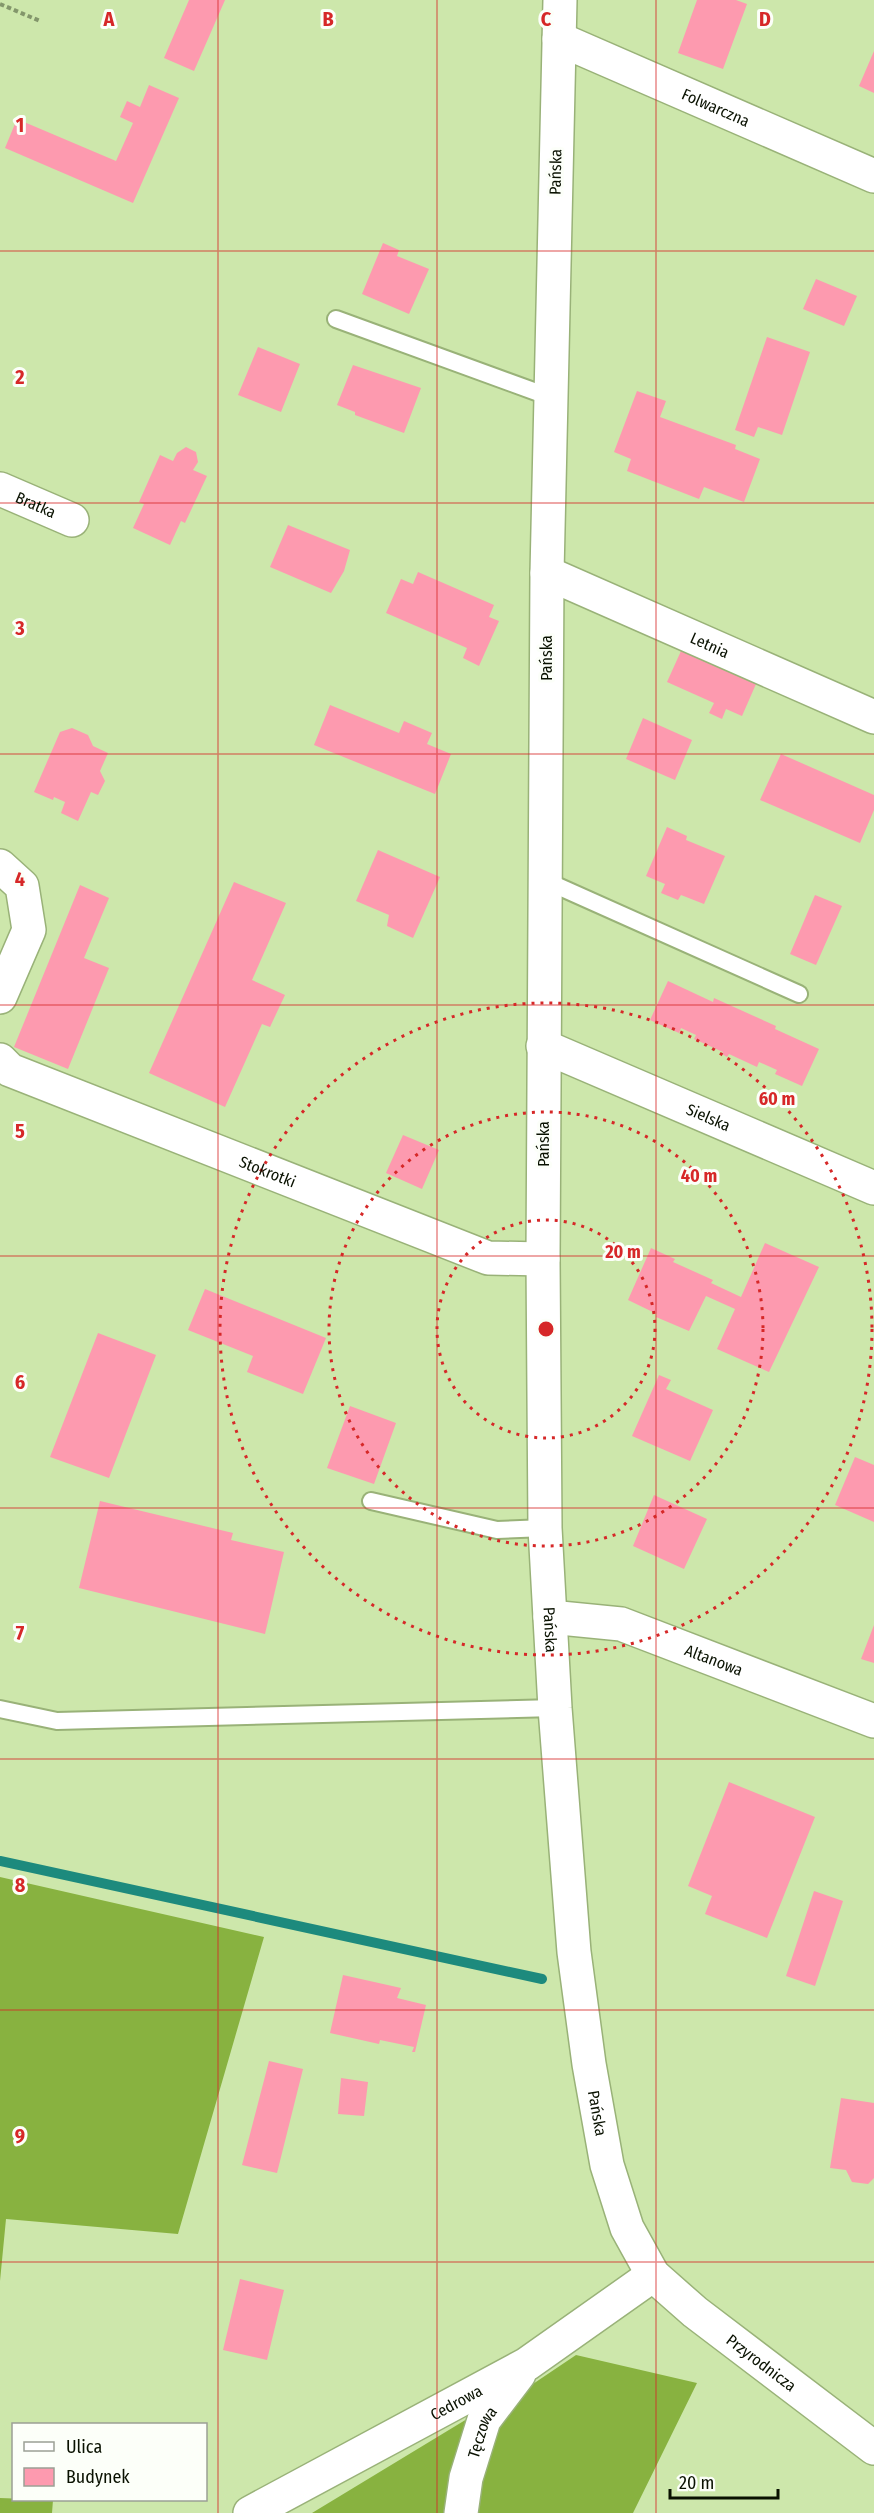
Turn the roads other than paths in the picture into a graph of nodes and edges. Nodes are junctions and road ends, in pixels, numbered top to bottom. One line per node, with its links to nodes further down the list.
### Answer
1 (560, 0): 2 (street, Pańska)
2 (559, 39): 3 (street, Folwarczna); 5 (street, Pańska)
3 (874, 176)
4 (336, 320): 5 (lane)
5 (549, 398): 8 (street, Pańska)
6 (0, 489): 7 (street, Bratka)
7 (72, 520)
8 (547, 573): 9 (street, Letnia); 11 (street, Pańska)
9 (874, 717)
10 (0, 866): 13 (street)
11 (544, 880): 12 (lane); 14 (street, Pańska)
12 (799, 994)
13 (0, 997)
14 (543, 1046): 16 (street, Sielska); 17 (street, Pańska)
15 (0, 1059): 17 (street, Stokrotki)
16 (874, 1188)
17 (543, 1259): 19 (street, Pańska)
18 (371, 1501): 19 (lane)
19 (545, 1528): 20 (street, Pańska)
20 (550, 1617): 21 (street, Pańska); 23 (street, Altanowa)
21 (555, 1708): 22 (lane); 24 (street, Pańska)
22 (0, 1709)
23 (874, 1721)
24 (653, 2275): 25 (street, Cedrowa); 26 (street, Przyrodnicza)
25 (527, 2364): 27 (street, Cedrowa); 28 (street, Tęczowa)
26 (874, 2448)
27 (250, 2513)
28 (461, 2513)

